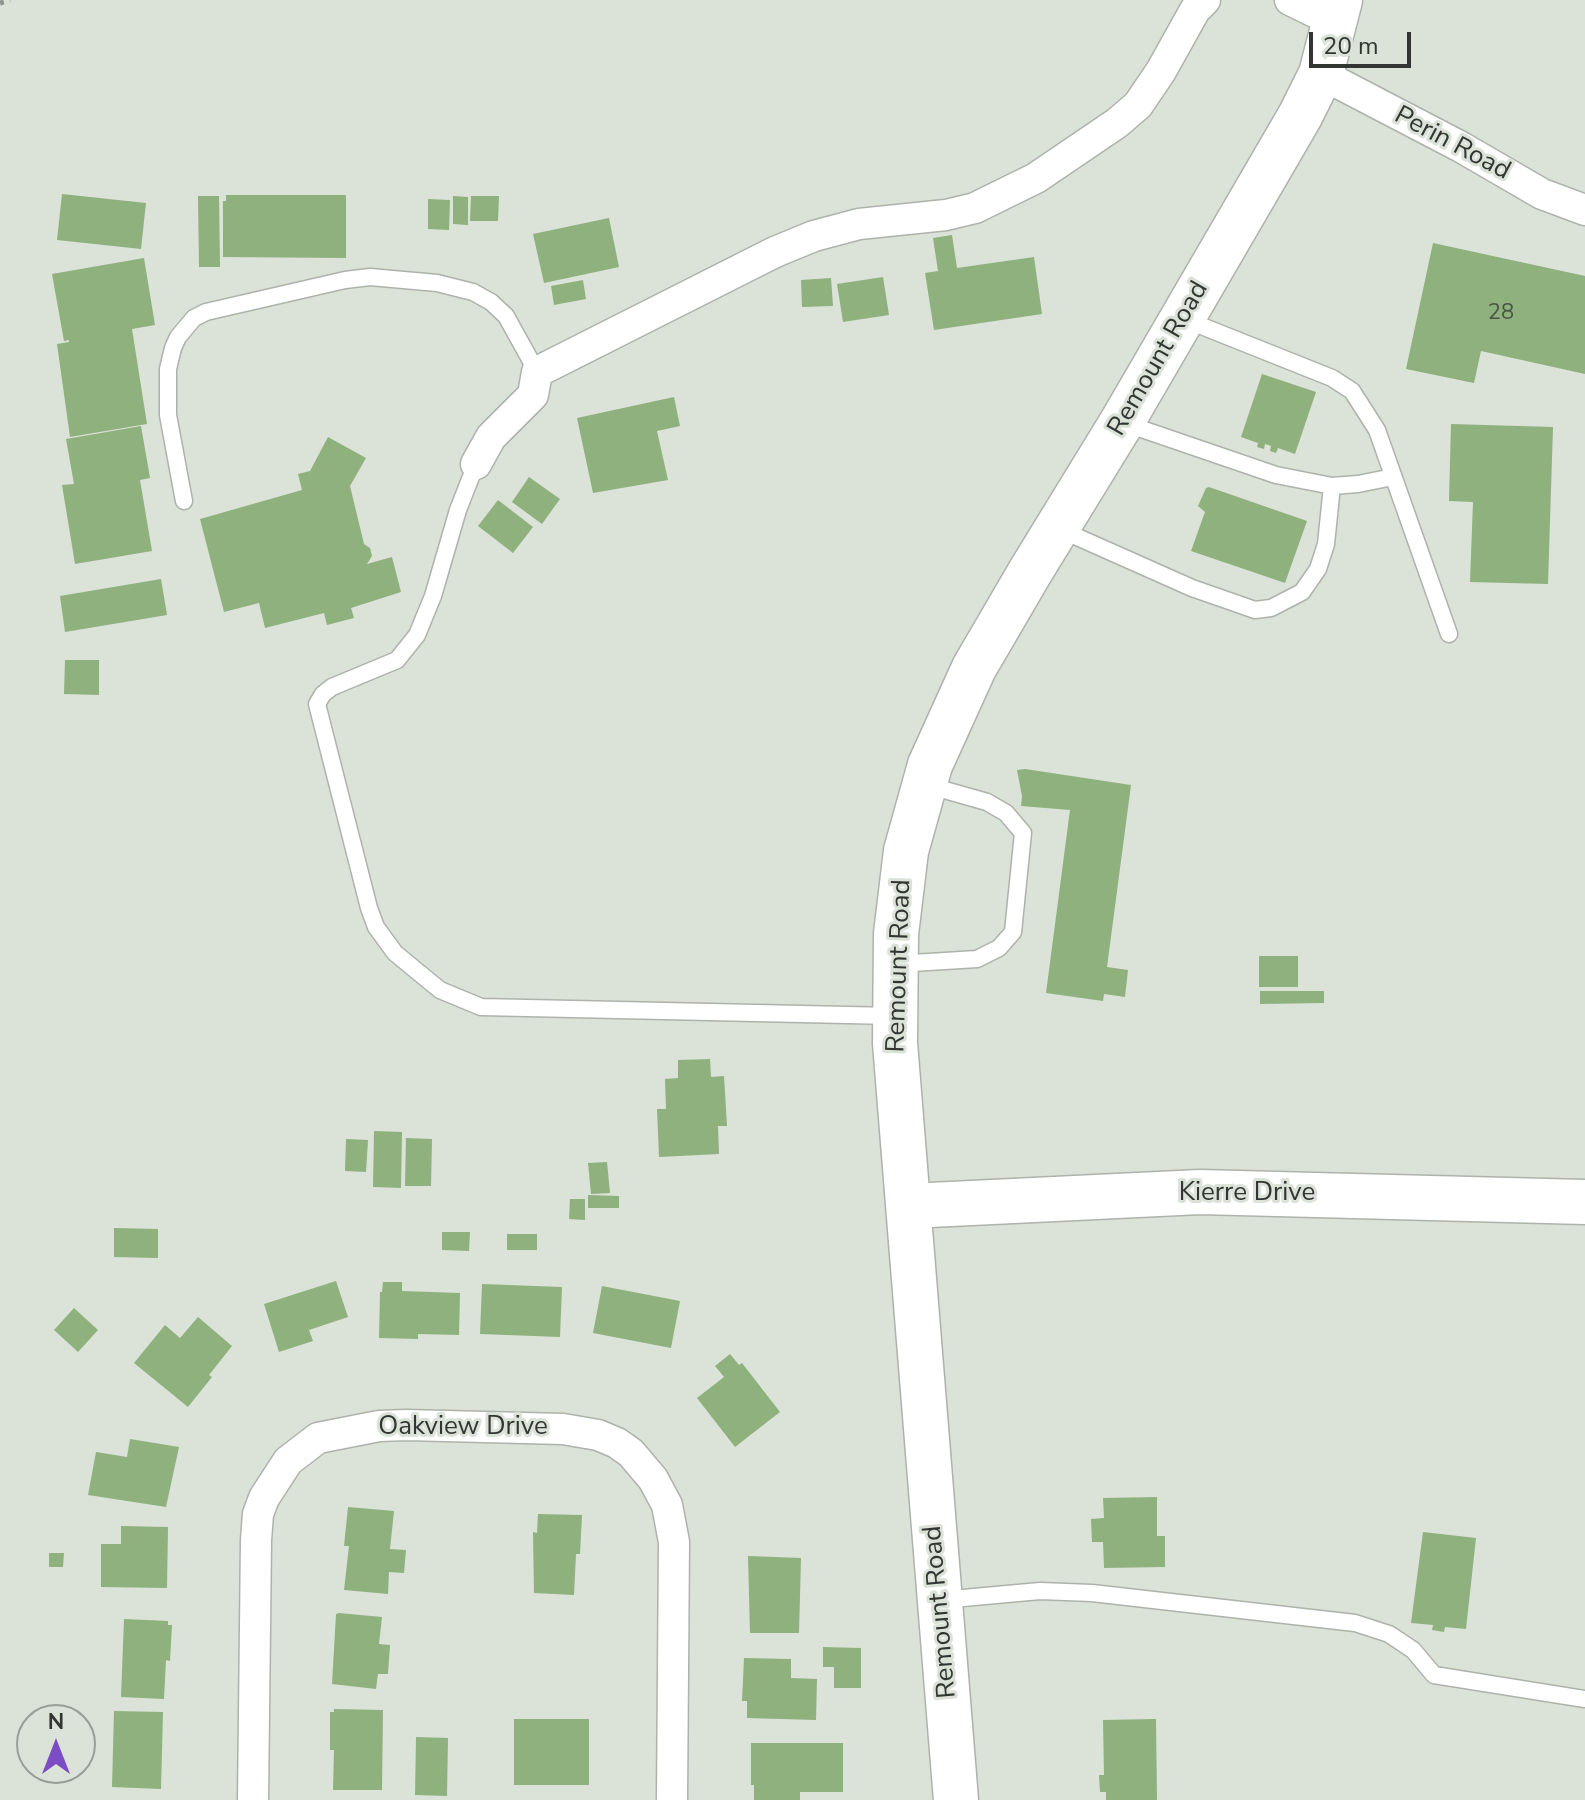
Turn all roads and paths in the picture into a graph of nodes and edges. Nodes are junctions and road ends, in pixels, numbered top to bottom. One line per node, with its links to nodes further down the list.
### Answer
1 (10, 0): 4 (path)
2 (1205, 0): 9 (street)
3 (1290, 0): 5 (street)
4 (0, 3)
5 (1337, 11): 6 (street, Remount Road)
6 (1321, 74): 7 (street, Perin Road); 8 (street, Remount Road)
7 (1585, 210)
8 (1182, 319): 10 (street, Remount Road); 12 (lane)
9 (537, 372): 11 (street); 14 (lane)
10 (1122, 422): 13 (lane); 15 (street, Remount Road)
11 (476, 464): 19 (lane)
12 (1393, 477): 13 (lane); 16 (lane)
13 (1332, 486): 15 (lane)
14 (184, 501)
15 (1056, 528): 17 (street, Remount Road)
16 (1449, 634)
17 (923, 784): 18 (street, Remount Road); 18 (lane)
18 (895, 965): 19 (street, Remount Road)
19 (894, 1016): 21 (street, Remount Road)
20 (1585, 1202): 21 (street, Kierre Drive)
21 (909, 1206): 22 (street, Remount Road)
22 (940, 1600): 23 (lane); 26 (street, Remount Road)
23 (1585, 1699)
24 (253, 1800): 25 (street, Oakview Drive)
25 (672, 1800)
26 (956, 1800)

